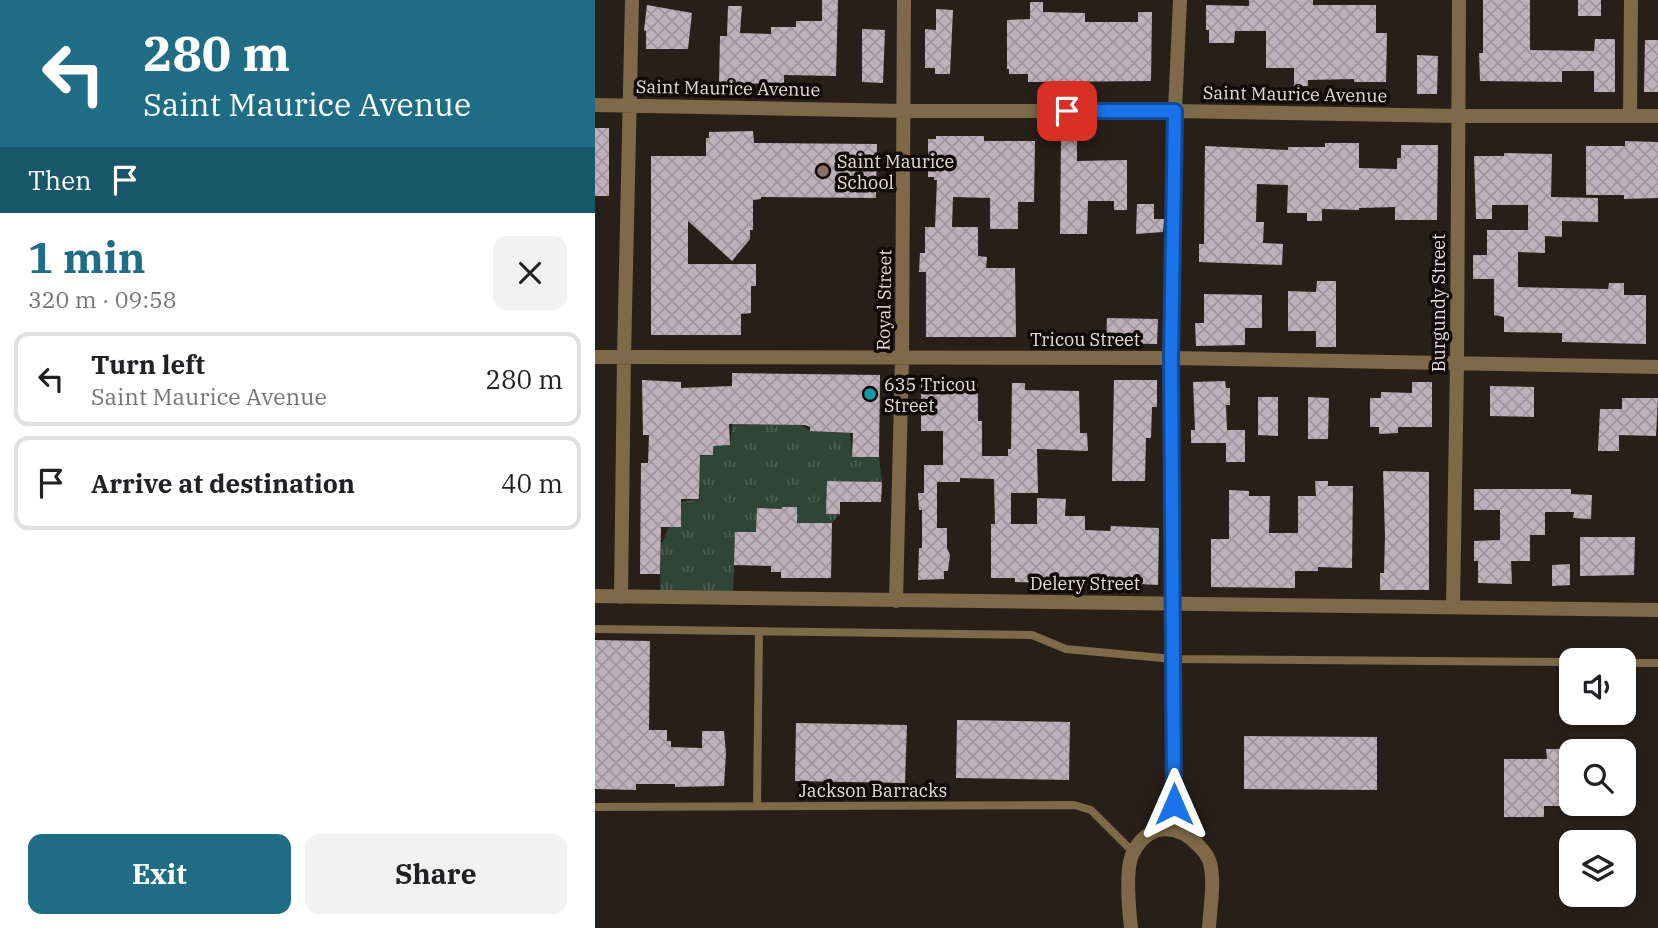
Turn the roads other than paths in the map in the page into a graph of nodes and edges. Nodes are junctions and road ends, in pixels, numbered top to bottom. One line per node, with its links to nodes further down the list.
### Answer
1 (632, 0): 7 (street)
2 (904, 0): 8 (street, Royal Street)
3 (1180, 0): 9 (street)
4 (1459, 0): 10 (street, Burgundy Street)
5 (1631, 0): 11 (street)
6 (595, 105): 7 (street, Saint Maurice Avenue)
7 (631, 105): 8 (street, Saint Maurice Avenue); 14 (street)
8 (905, 111): 9 (street, Saint Maurice Avenue); 15 (street, Royal Street)
9 (1175, 111): 10 (street, Saint Maurice Avenue); 16 (street)
10 (1458, 116): 11 (street, Saint Maurice Avenue); 17 (street, Burgundy Street)
11 (1630, 116): 12 (street, Saint Maurice Avenue)
12 (1658, 116)
13 (595, 357): 14 (street, Tricou Street)
14 (624, 357): 15 (street, Tricou Street); 20 (street)
15 (902, 358): 16 (street, Tricou Street); 21 (street, Royal Street)
16 (1171, 358): 17 (street, Tricou Street); 22 (street)
17 (1457, 365): 18 (street, Tricou Street); 23 (street, Burgundy Street)
18 (1658, 367)
19 (595, 596): 20 (street, Delery Street)
20 (621, 597): 21 (street, Delery Street)
21 (896, 601): 22 (street, Delery Street)
22 (1174, 603): 23 (street, Delery Street); 27 (street)
23 (1453, 606): 24 (street, Delery Street)
24 (1658, 610)
25 (595, 629): 26 (lane)
26 (759, 631): 27 (lane); 31 (lane)
27 (1173, 659): 28 (lane); 33 (street)
28 (1559, 662)
29 (1636, 663): 30 (lane)
30 (1658, 663)
31 (757, 806): 32 (lane, Jackson Barracks); 34 (lane, Jackson Barracks)
32 (595, 807)
33 (1174, 828): 34 (street); 36 (street)
34 (1133, 852): 35 (street)
35 (1131, 928)
36 (1209, 928)

